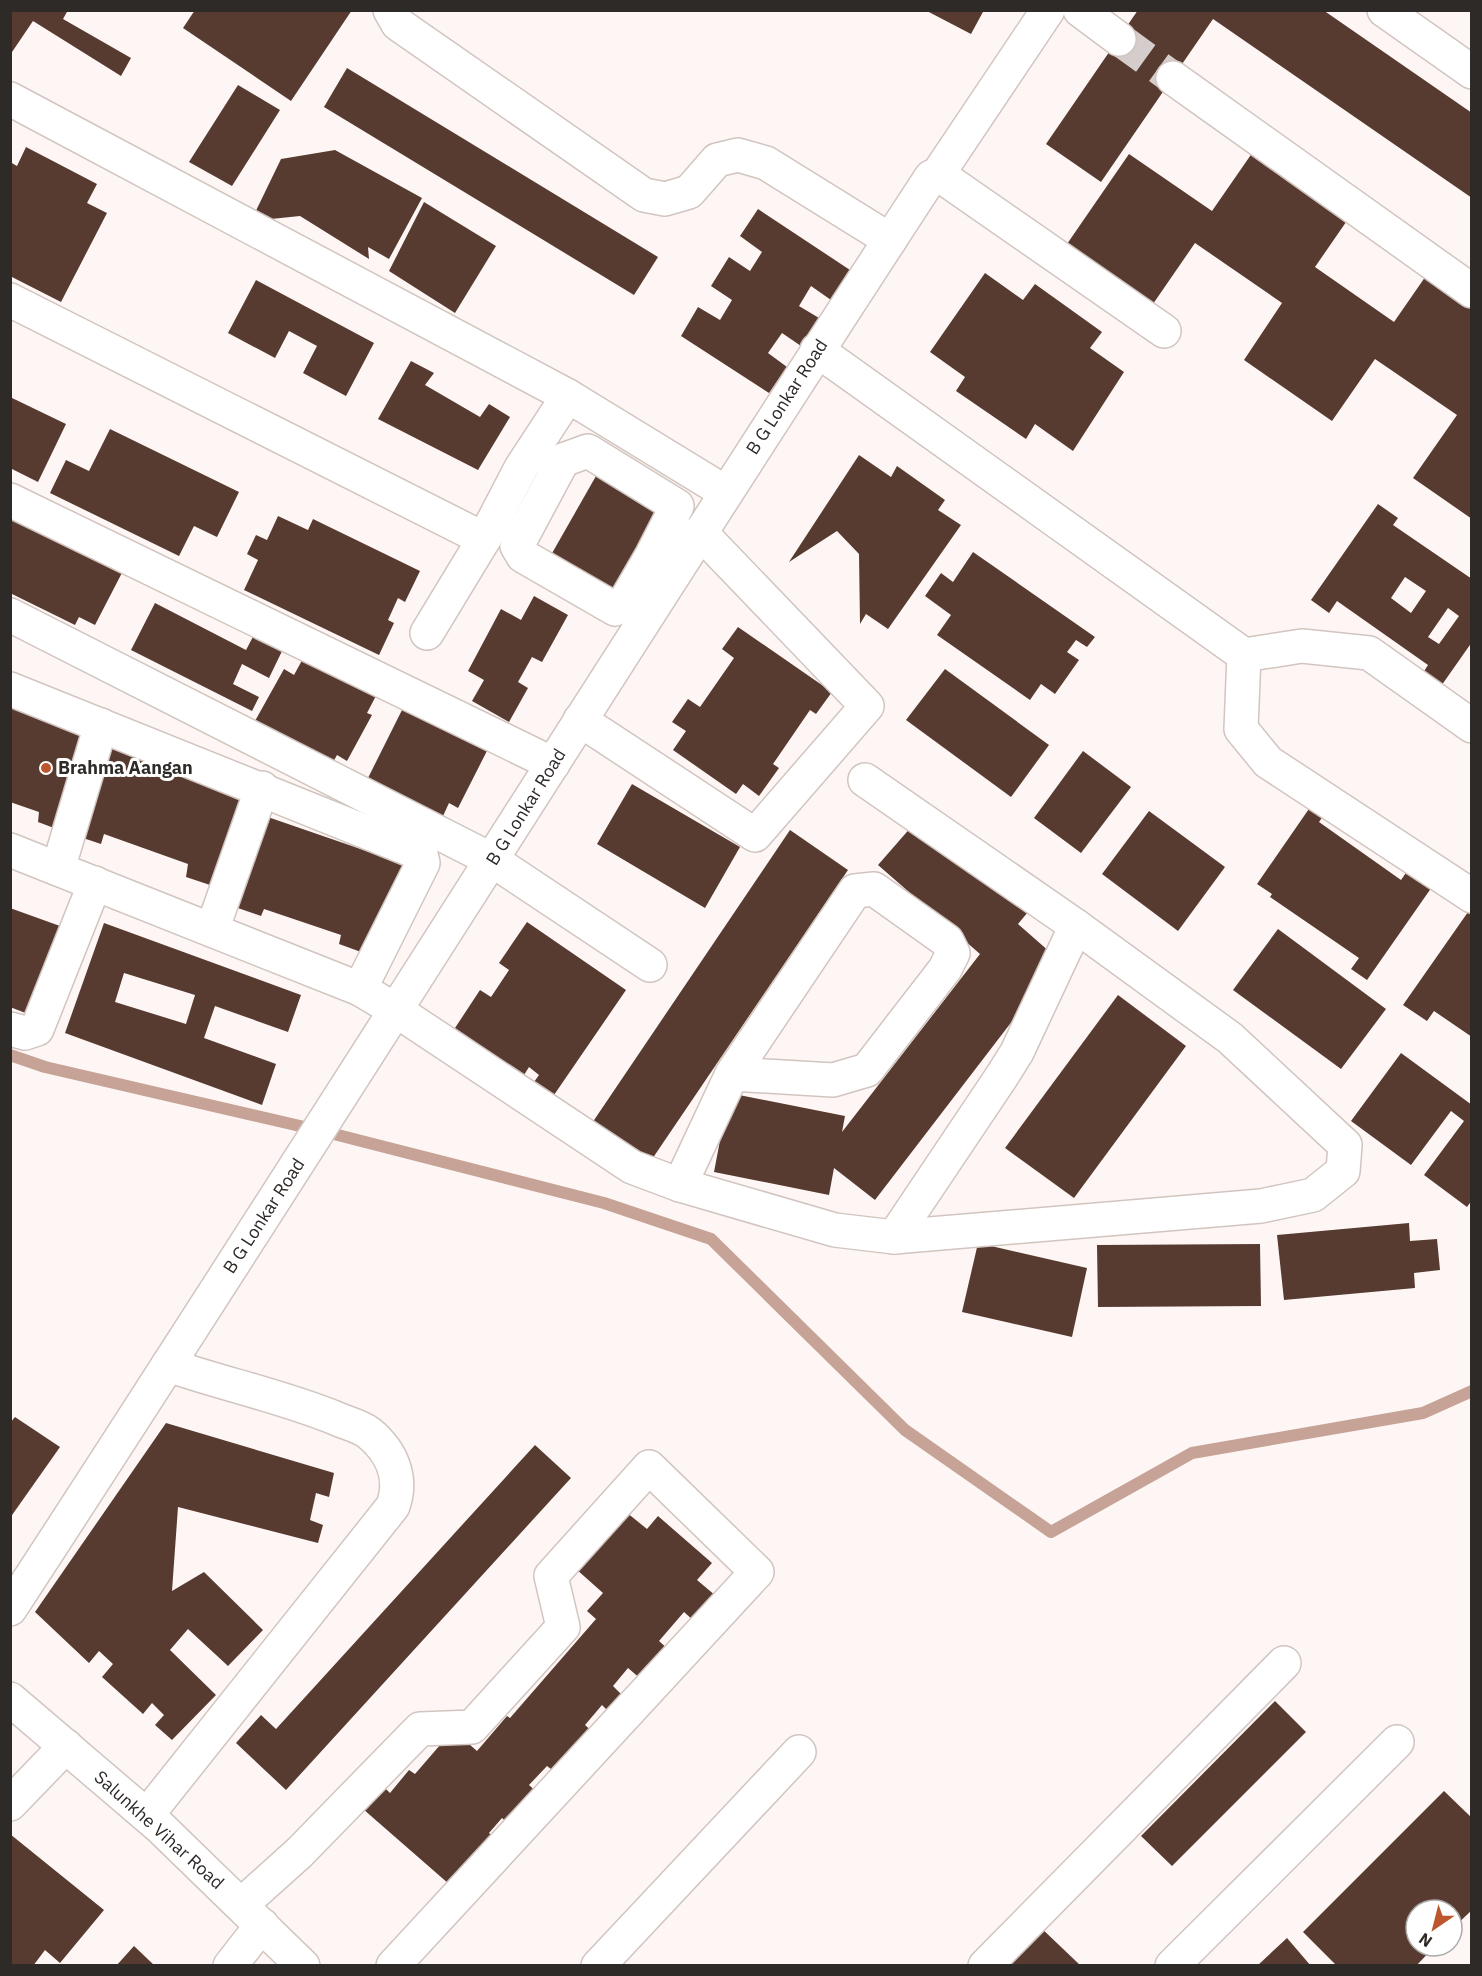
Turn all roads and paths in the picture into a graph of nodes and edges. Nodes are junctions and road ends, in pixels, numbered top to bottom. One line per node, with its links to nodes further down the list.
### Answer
1 (390, 10): 10 (street)
2 (1048, 10): 9 (street, B G Lonkar Road)
3 (1080, 10): 5 (street)
4 (1384, 10): 6 (street)
5 (1119, 39)
6 (1472, 72)
7 (1173, 78): 11 (street)
8 (10, 99): 15 (street)
9 (938, 174): 10 (street, B G Lonkar Road); 13 (street)
10 (890, 240): 14 (street, B G Lonkar Road)
11 (1472, 291)
12 (10, 300): 21 (street)
13 (1164, 331)
14 (817, 350): 18 (street, B G Lonkar Road); 25 (street)
15 (568, 396): 16 (street); 18 (street)
16 (521, 468): 17 (street); 21 (street)
17 (549, 486): 22 (street); 22 (street)
18 (725, 492): 20 (street, B G Lonkar Road)
19 (10, 500): 30 (street)
20 (700, 532): 22 (street, B G Lonkar Road); 27 (street)
21 (484, 539): 24 (street)
22 (664, 562): 27 (street, B G Lonkar Road)
23 (10, 615): 34 (street)
24 (427, 633)
25 (1244, 655): 29 (street); 37 (street)
26 (10, 689): 28 (street)
27 (580, 720): 30 (street, B G Lonkar Road)
28 (101, 724): 32 (street); 35 (street)
29 (1472, 726)
30 (553, 764): 34 (street, B G Lonkar Road)
31 (865, 780): 38 (street)
32 (262, 788): 39 (street); 41 (street)
33 (10, 850): 35 (street)
34 (492, 860): 40 (street); 42 (street, B G Lonkar Road)
35 (58, 869): 36 (street)
36 (95, 883): 39 (street); 43 (street)
37 (1472, 896)
38 (1076, 926): 46 (street); 46 (street)
39 (212, 930): 41 (street)
40 (650, 964)
41 (360, 989): 42 (street)
42 (397, 1011): 45 (street); 47 (street, B G Lonkar Road)
43 (10, 1029)
44 (732, 1074): 44 (street); 45 (street)
45 (680, 1185): 46 (street)
46 (894, 1237)
47 (168, 1365): 48 (street, B G Lonkar Road); 55 (street)
48 (10, 1609)
49 (1284, 1663): 61 (street)
50 (10, 1699): 52 (street, Salunkhe Vihar Road)
51 (1397, 1742): 62 (street)
52 (66, 1746): 54 (street); 55 (street, Salunkhe Vihar Road)
53 (799, 1752): 60 (street)
54 (10, 1804)
55 (147, 1815): 56 (street, Salunkhe Vihar Road)
56 (252, 1915): 57 (street); 58 (street, Salunkhe Vihar Road); 59 (street)
57 (230, 1965)
58 (303, 1965)
59 (393, 1965)
60 (598, 1965)
61 (985, 1965)
62 (1172, 1965)

